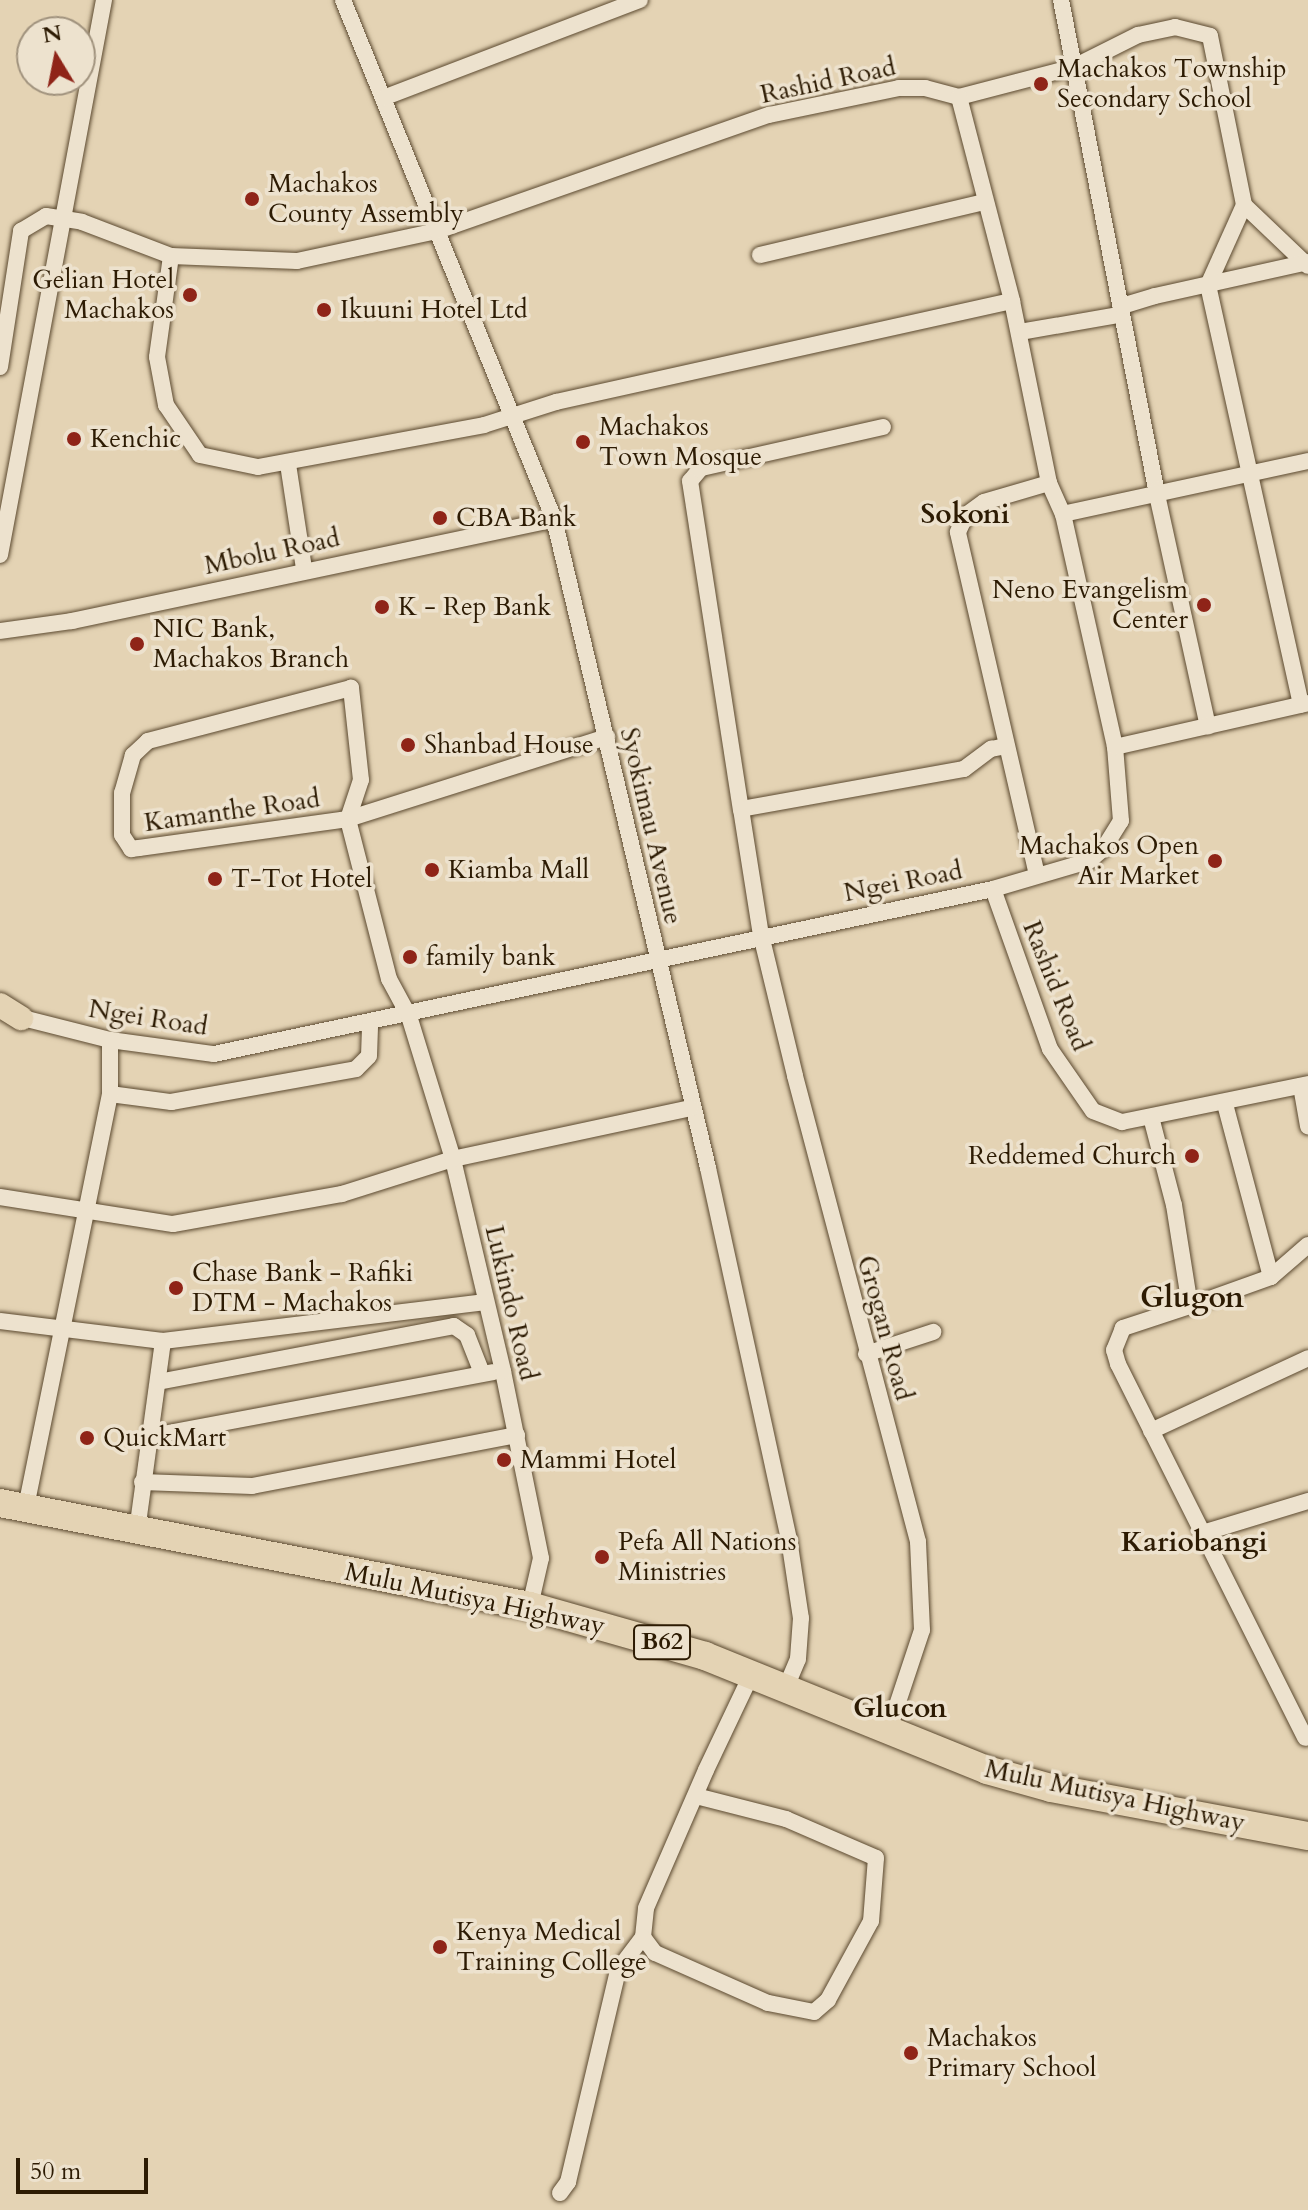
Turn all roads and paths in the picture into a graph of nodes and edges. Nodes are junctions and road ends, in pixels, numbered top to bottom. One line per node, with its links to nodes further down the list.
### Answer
1 (104, 0): 10 (street)
2 (343, 0): 7 (street, Syokimau Avenue)
3 (640, 0): 7 (street)
4 (1061, 0): 5 (street)
5 (1074, 67): 6 (street); 9 (street); 17 (street)
6 (959, 97): 8 (street); 11 (street, Rashid Road)
7 (383, 98): 11 (street, Syokimau Avenue)
8 (985, 202): 12 (street); 16 (street)
9 (1244, 205): 14 (street); 15 (street)
10 (65, 217): 13 (street, Rashid Road); 19 (street); 29 (street)
11 (437, 231): 13 (street, Rashid Road); 20 (street, Syokimau Avenue)
12 (760, 255)
13 (171, 256): 23 (street)
14 (1308, 263): 15 (street)
15 (1208, 285): 17 (street); 24 (street)
16 (1012, 301): 18 (street); 20 (street)
17 (1122, 306): 18 (street); 26 (street)
18 (1020, 332): 25 (street)
19 (0, 367)
20 (514, 413): 23 (street); 28 (street, Syokimau Avenue)
21 (883, 427): 37 (street, Grogan Road)
22 (1308, 461): 24 (street)
23 (288, 464): 30 (street)
24 (1251, 471): 26 (street); 32 (street)
25 (1049, 483): 27 (street); 35 (street)
26 (1156, 490): 27 (street); 33 (street)
27 (1063, 514): 36 (street)
28 (554, 519): 30 (street, Mbolu Road); 34 (street, Syokimau Avenue)
29 (0, 555)
30 (304, 569): 31 (street, Mbolu Road)
31 (0, 631)
32 (1304, 704): 33 (street)
33 (1208, 726): 36 (street)
34 (607, 737): 38 (street, Kamanthe Road); 42 (street, Syokimau Avenue)
35 (1007, 746): 37 (street); 39 (street)
36 (1115, 747): 39 (street, Ngei Road)
37 (741, 809): 41 (street, Grogan Road)
38 (348, 819): 38 (street, Kamanthe Road); 44 (street)
39 (1037, 875): 40 (street, Ngei Road)
40 (993, 889): 41 (street, Ngei Road); 52 (street, Rashid Road)
41 (761, 935): 42 (street, Ngei Road); 65 (street, Grogan Road)
42 (656, 959): 44 (street, Ngei Road); 51 (street, Syokimau Avenue)
43 (0, 1005): 45 (main road)
44 (409, 1016): 46 (street, Ngei Road); 54 (street, Lukindo Road)
45 (7, 1017): 47 (street, Ngei Road)
46 (370, 1023): 47 (street, Ngei Road); 49 (street)
47 (110, 1040): 49 (street)
48 (1304, 1085): 50 (street, Rashid Road); 53 (street)
49 (110, 1094): 56 (street)
50 (1225, 1104): 52 (street, Rashid Road); 58 (street)
51 (691, 1108): 54 (street); 80 (street, Syokimau Avenue)
52 (1151, 1117): 60 (street)
53 (1308, 1126)
54 (453, 1159): 56 (street); 59 (street, Lukindo Road)
55 (0, 1197): 56 (street)
56 (88, 1213): 62 (street)
57 (1308, 1245): 58 (street)
58 (1271, 1277): 60 (street)
59 (486, 1302): 64 (street); 67 (street, Lukindo Road)
60 (1190, 1306): 70 (street)
61 (0, 1321): 62 (street)
62 (61, 1328): 64 (street); 75 (street)
63 (933, 1332): 65 (street)
64 (163, 1341): 69 (street)
65 (866, 1354): 81 (street, Grogan Road)
66 (1308, 1358): 70 (street)
67 (503, 1371): 68 (street); 71 (street, Lukindo Road)
68 (482, 1373): 69 (street); 72 (street)
69 (158, 1382): 72 (street)
70 (1151, 1431): 77 (street)
71 (517, 1435): 73 (street); 78 (street, Lukindo Road)
72 (152, 1436): 73 (street)
73 (142, 1482): 76 (street)
74 (1308, 1501): 77 (street)
75 (7, 1504): 76 (highway, Mulu Mutisya Highway / B62)
76 (137, 1532): 78 (highway, Mulu Mutisya Highway / B62)
77 (1206, 1532): 82 (street)
78 (530, 1606): 79 (highway, Mulu Mutisya Highway / B62)
79 (752, 1673): 80 (highway, Mulu Mutisya Highway / B62); 84 (street)
80 (785, 1690): 81 (highway, Mulu Mutisya Highway / B62)
81 (888, 1732): 85 (highway, Mulu Mutisya Highway / B62)
82 (1307, 1738): 83 (street)
83 (1308, 1757)
84 (696, 1796): 86 (street); 86 (street)
85 (1308, 1836)
86 (643, 1937): 87 (street)
87 (560, 2193)

